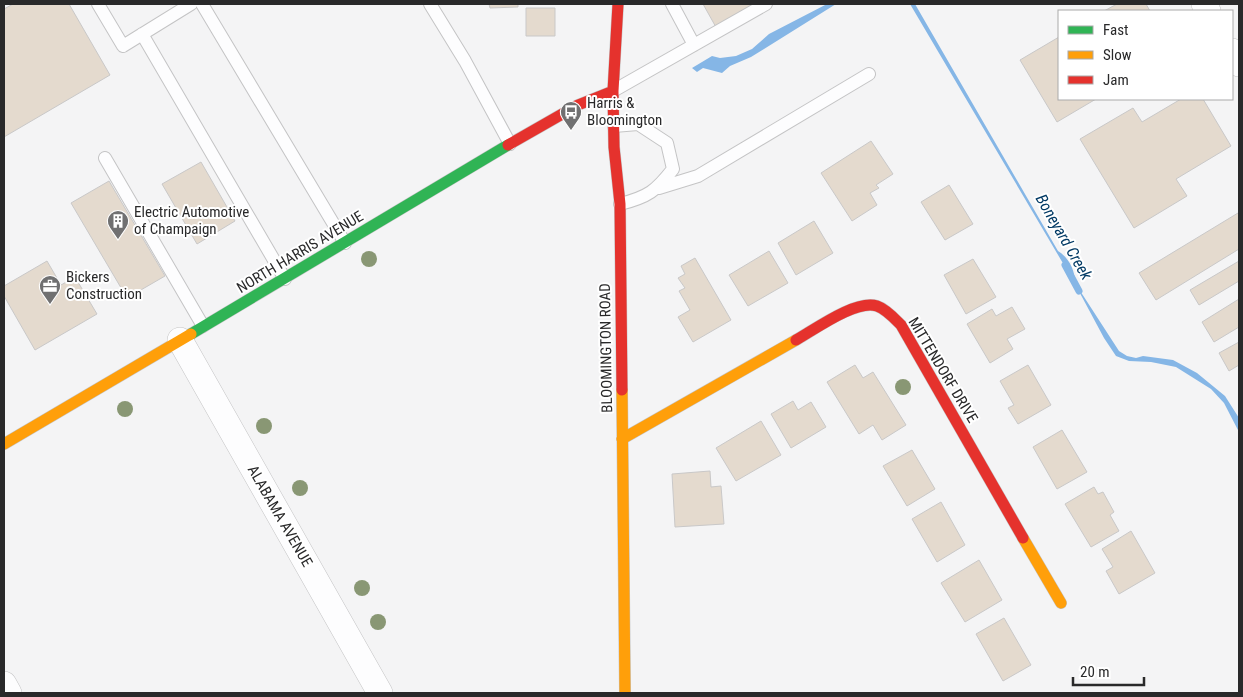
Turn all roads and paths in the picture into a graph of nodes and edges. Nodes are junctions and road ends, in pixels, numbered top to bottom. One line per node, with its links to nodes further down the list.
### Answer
1 (98, 4): 8 (lane)
2 (191, 4): 8 (lane)
3 (202, 4): 19 (lane)
4 (430, 4): 15 (lane)
5 (618, 4): 13 (street, BLOOMINGTON ROAD)
6 (672, 4): 9 (lane)
7 (766, 4): 9 (lane)
8 (142, 34): 20 (lane)
9 (694, 45): 13 (lane)
10 (1233, 53): 11 (street)
11 (1239, 64)
12 (869, 74): 17 (lane)
13 (613, 91): 14 (street, BLOOMINGTON ROAD); 15 (street, NORTH HARRIS AVENUE)
14 (614, 126): 17 (lane); 18 (street, BLOOMINGTON ROAD)
15 (510, 144): 19 (street, NORTH HARRIS AVENUE)
16 (104, 158): 21 (lane)
17 (659, 188): 18 (lane)
18 (620, 204): 23 (street, BLOOMINGTON ROAD)
19 (345, 243): 20 (street, NORTH HARRIS AVENUE)
20 (285, 279): 21 (street, NORTH HARRIS AVENUE)
21 (203, 326): 22 (street, NORTH HARRIS AVENUE)
22 (180, 340): 24 (street, NORTH HARRIS AVENUE); 28 (street, ALABAMA AVENUE)
23 (622, 439): 25 (street, MITTENDORF DRIVE); 29 (street, BLOOMINGTON ROAD)
24 (4, 444)
25 (1061, 603)
26 (4, 684): 27 (street)
27 (9, 693)
28 (380, 693)
29 (625, 693)

